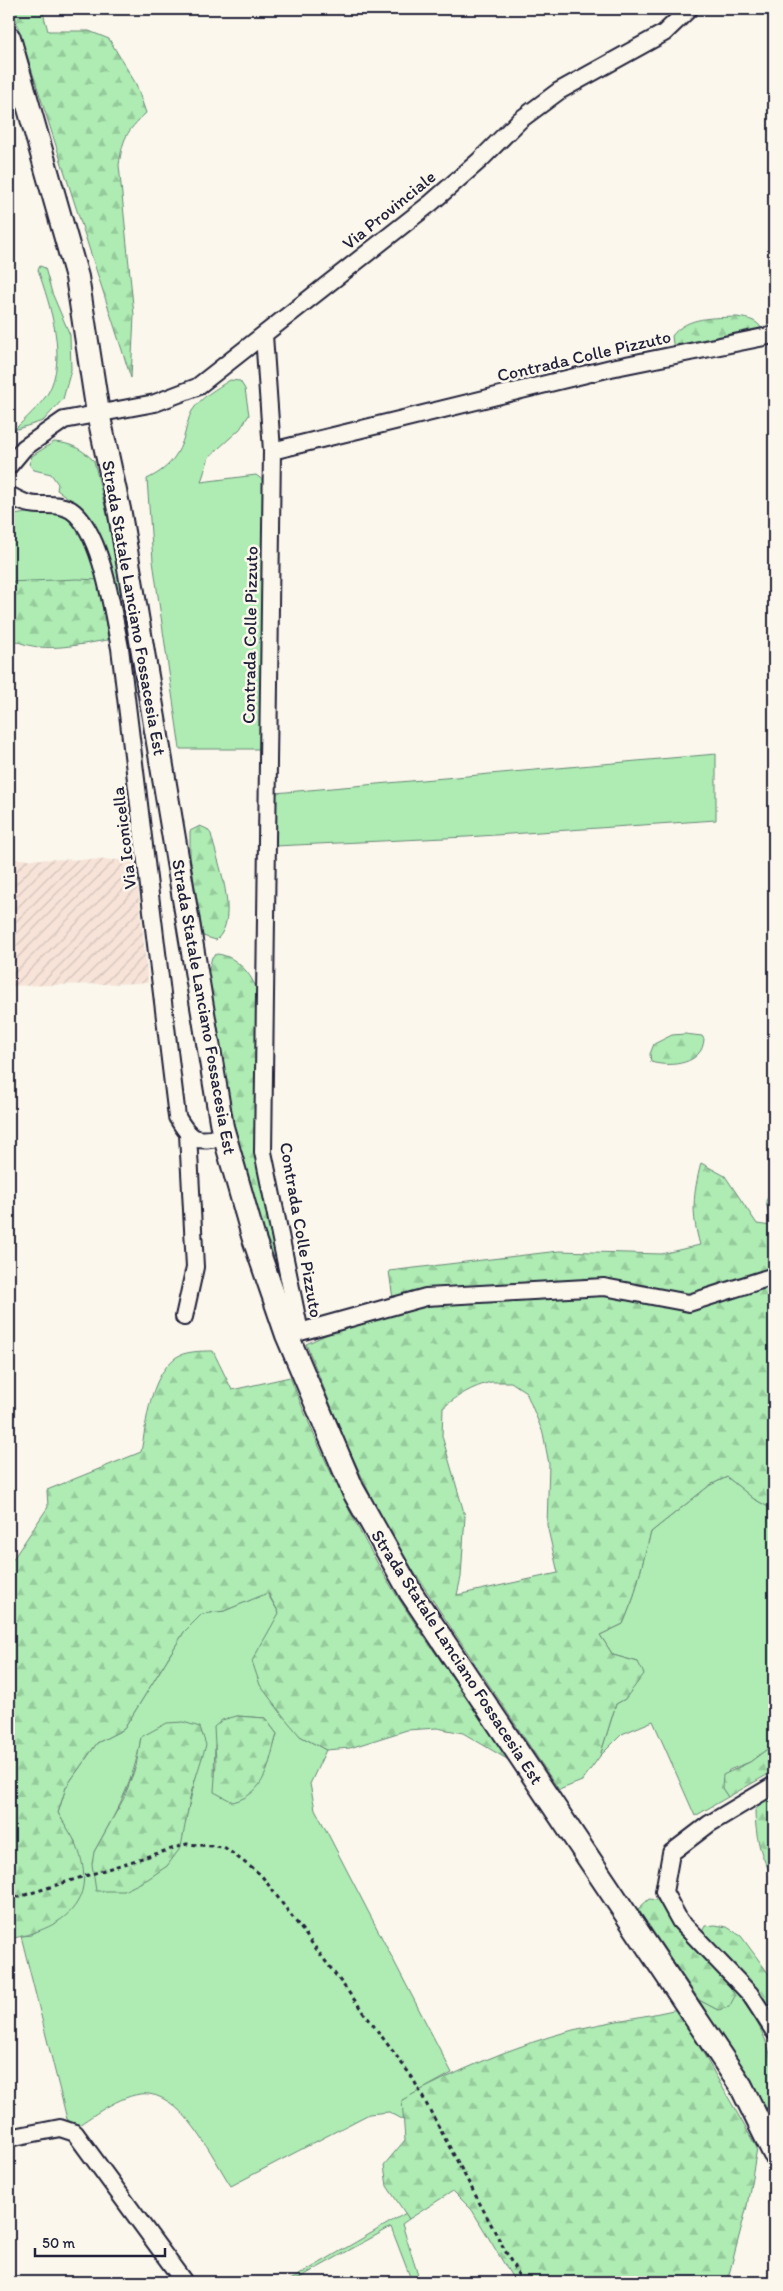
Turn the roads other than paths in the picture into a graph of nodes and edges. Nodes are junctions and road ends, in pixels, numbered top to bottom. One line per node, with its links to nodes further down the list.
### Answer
1 (689, 9): 3 (street, Via Provinciale)
2 (9, 38): 5 (main road, Strada Statale Lanciano Fossacesia Est)
3 (264, 335): 5 (street, Via Provinciale); 6 (street)
4 (774, 335): 6 (street, Contrada Colle Pizzuto)
5 (98, 413): 7 (street, Via Provinciale); 10 (main road, Strada Statale Lanciano Fossacesia Est)
6 (272, 451): 13 (street, Contrada Colle Pizzuto)
7 (9, 466)
8 (9, 495): 9 (street, Via Iconicella)
9 (188, 1134): 10 (street); 12 (street)
10 (224, 1137): 13 (main road, Strada Statale Lanciano Fossacesia Est)
11 (774, 1276): 13 (street, Contrada Colle Pizzuto)
12 (184, 1317)
13 (293, 1333): 18 (main road, Strada Statale Lanciano Fossacesia Est)
14 (774, 1785): 15 (street)
15 (774, 2031)
16 (774, 2115): 18 (street)
17 (9, 2138): 19 (street)
18 (773, 2150)
19 (184, 2282)

